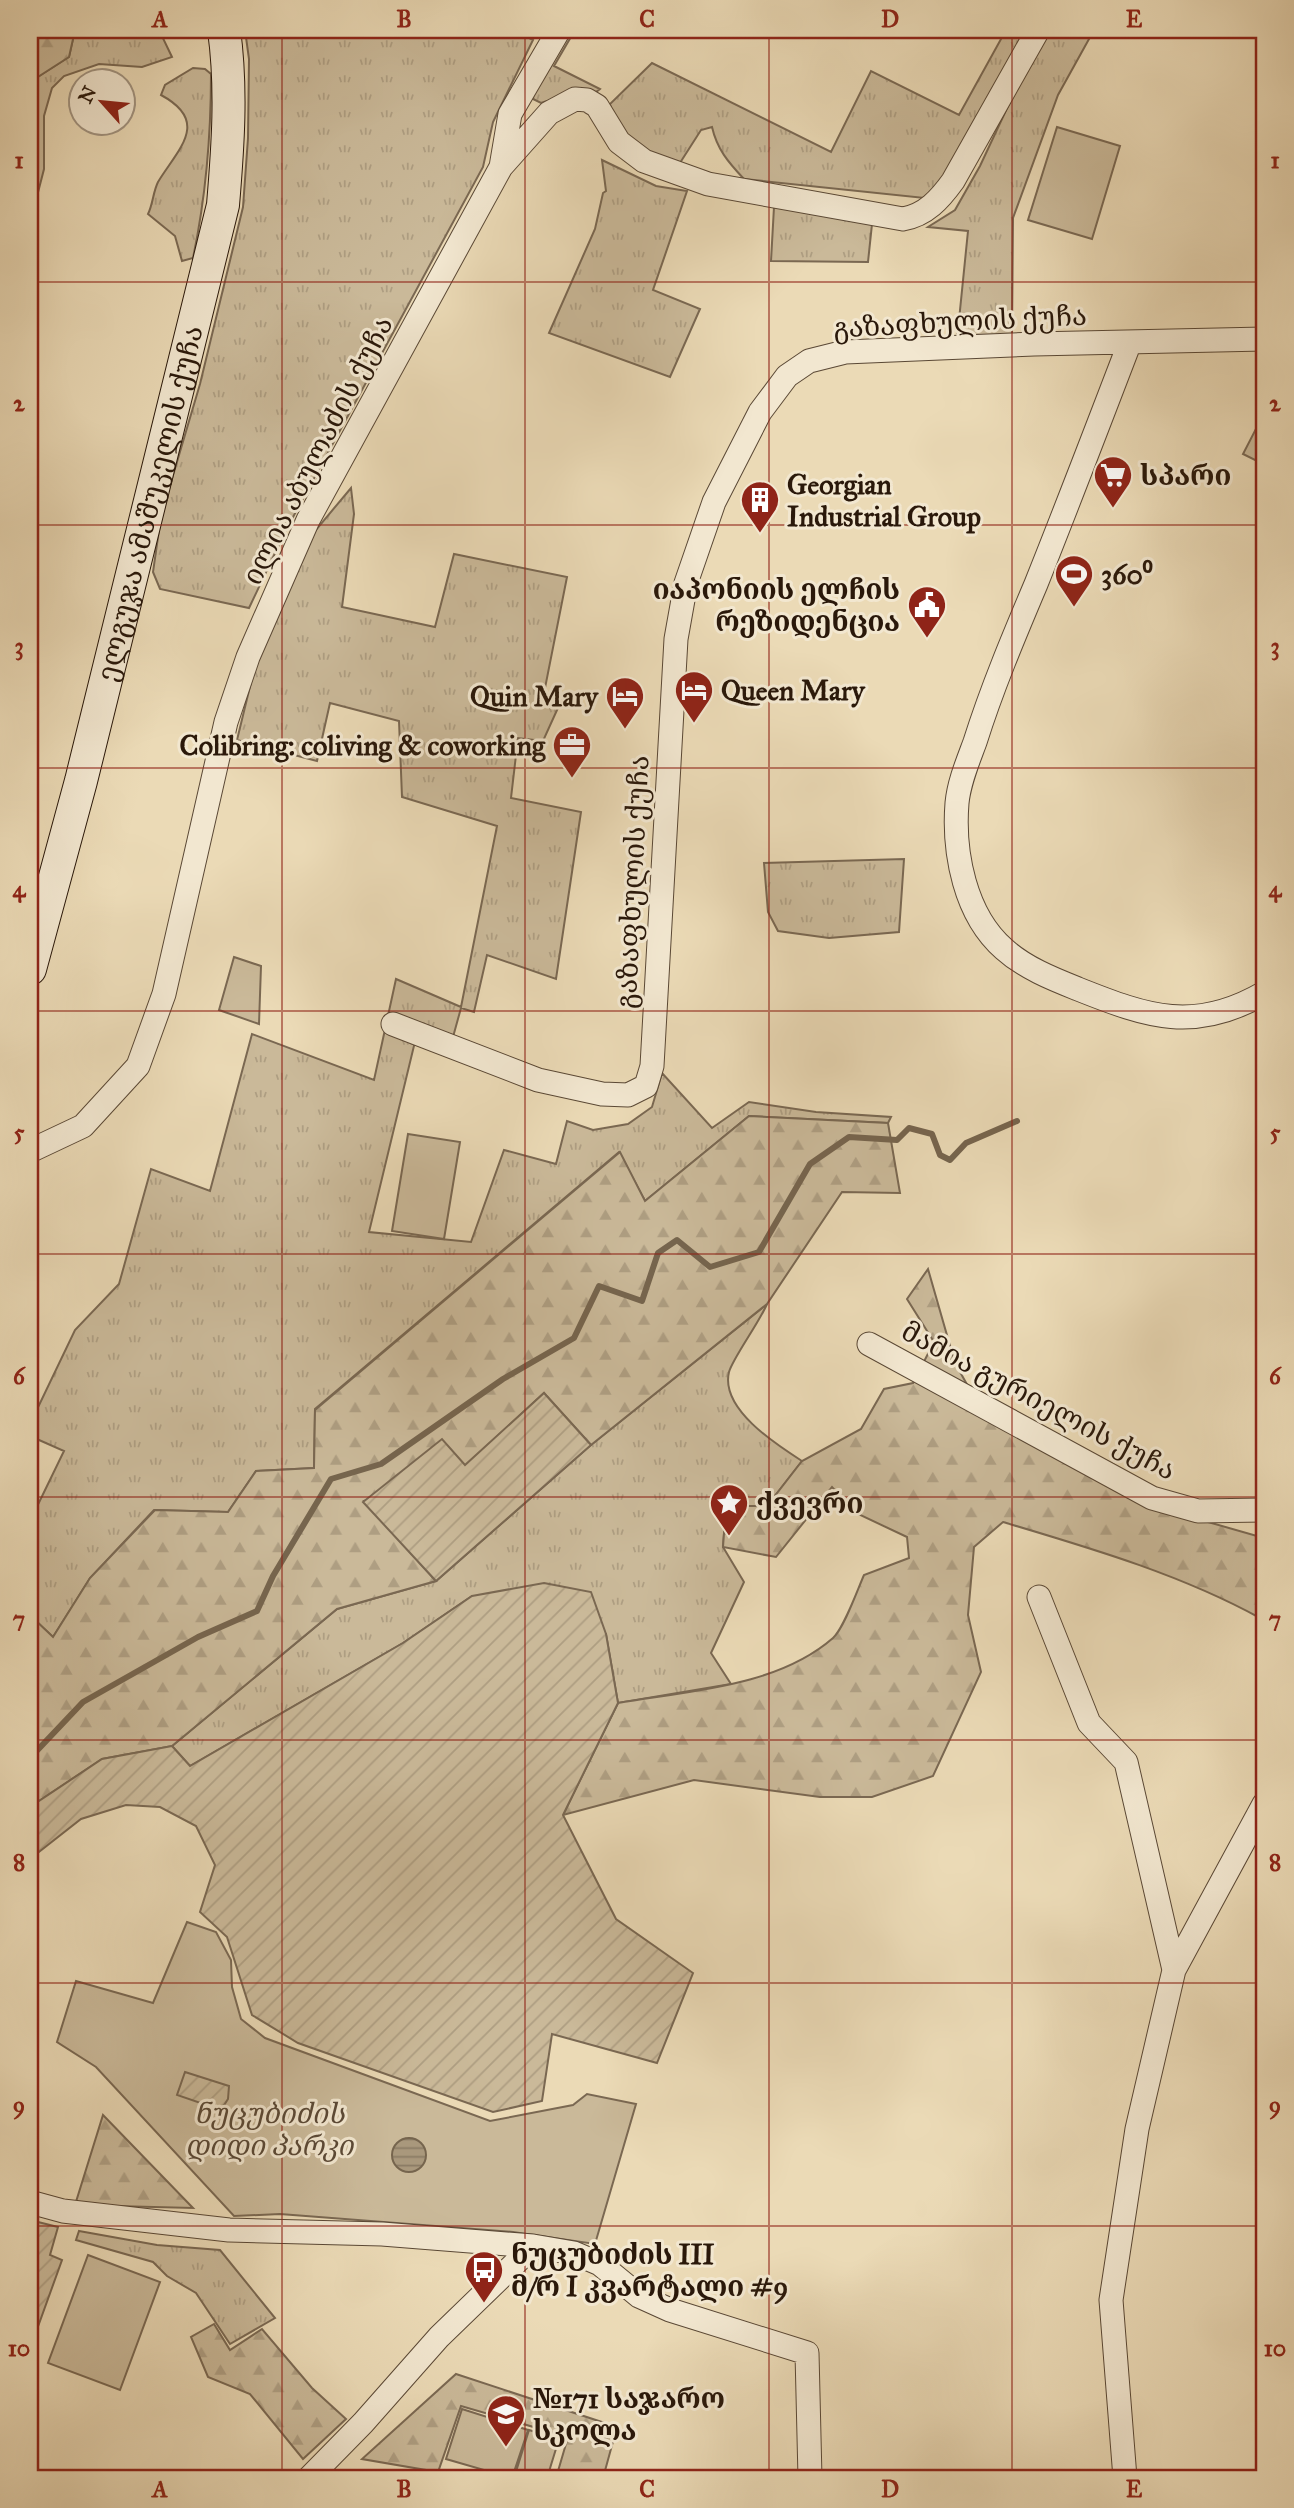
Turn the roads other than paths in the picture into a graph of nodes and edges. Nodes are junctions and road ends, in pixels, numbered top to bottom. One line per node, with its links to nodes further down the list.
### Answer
1 (224, 30): 7 (main road, ელგუჯა ამაშუკელის ქუჩა)
2 (559, 30): 4 (street, ილია აბულაძის ქუჩა)
3 (1038, 30): 4 (street)
4 (501, 167): 10 (street, ილია აბულაძის ქუჩა)
5 (1264, 338): 6 (street)
6 (1130, 342): 8 (street); 9 (street, გაზაფხულის ქუჩა)
7 (30, 969)
8 (1264, 993)
9 (393, 1024)
10 (30, 1151)
11 (869, 1344): 12 (street, მამია გურიელის ქუჩა)
12 (1264, 1510)
13 (1039, 1597): 15 (street)
14 (1264, 1804): 15 (street)
15 (1174, 1970): 20 (street)
16 (30, 2202): 17 (street)
17 (533, 2246): 18 (street); 19 (street)
18 (309, 2478)
19 (810, 2478)
20 (1125, 2478)

